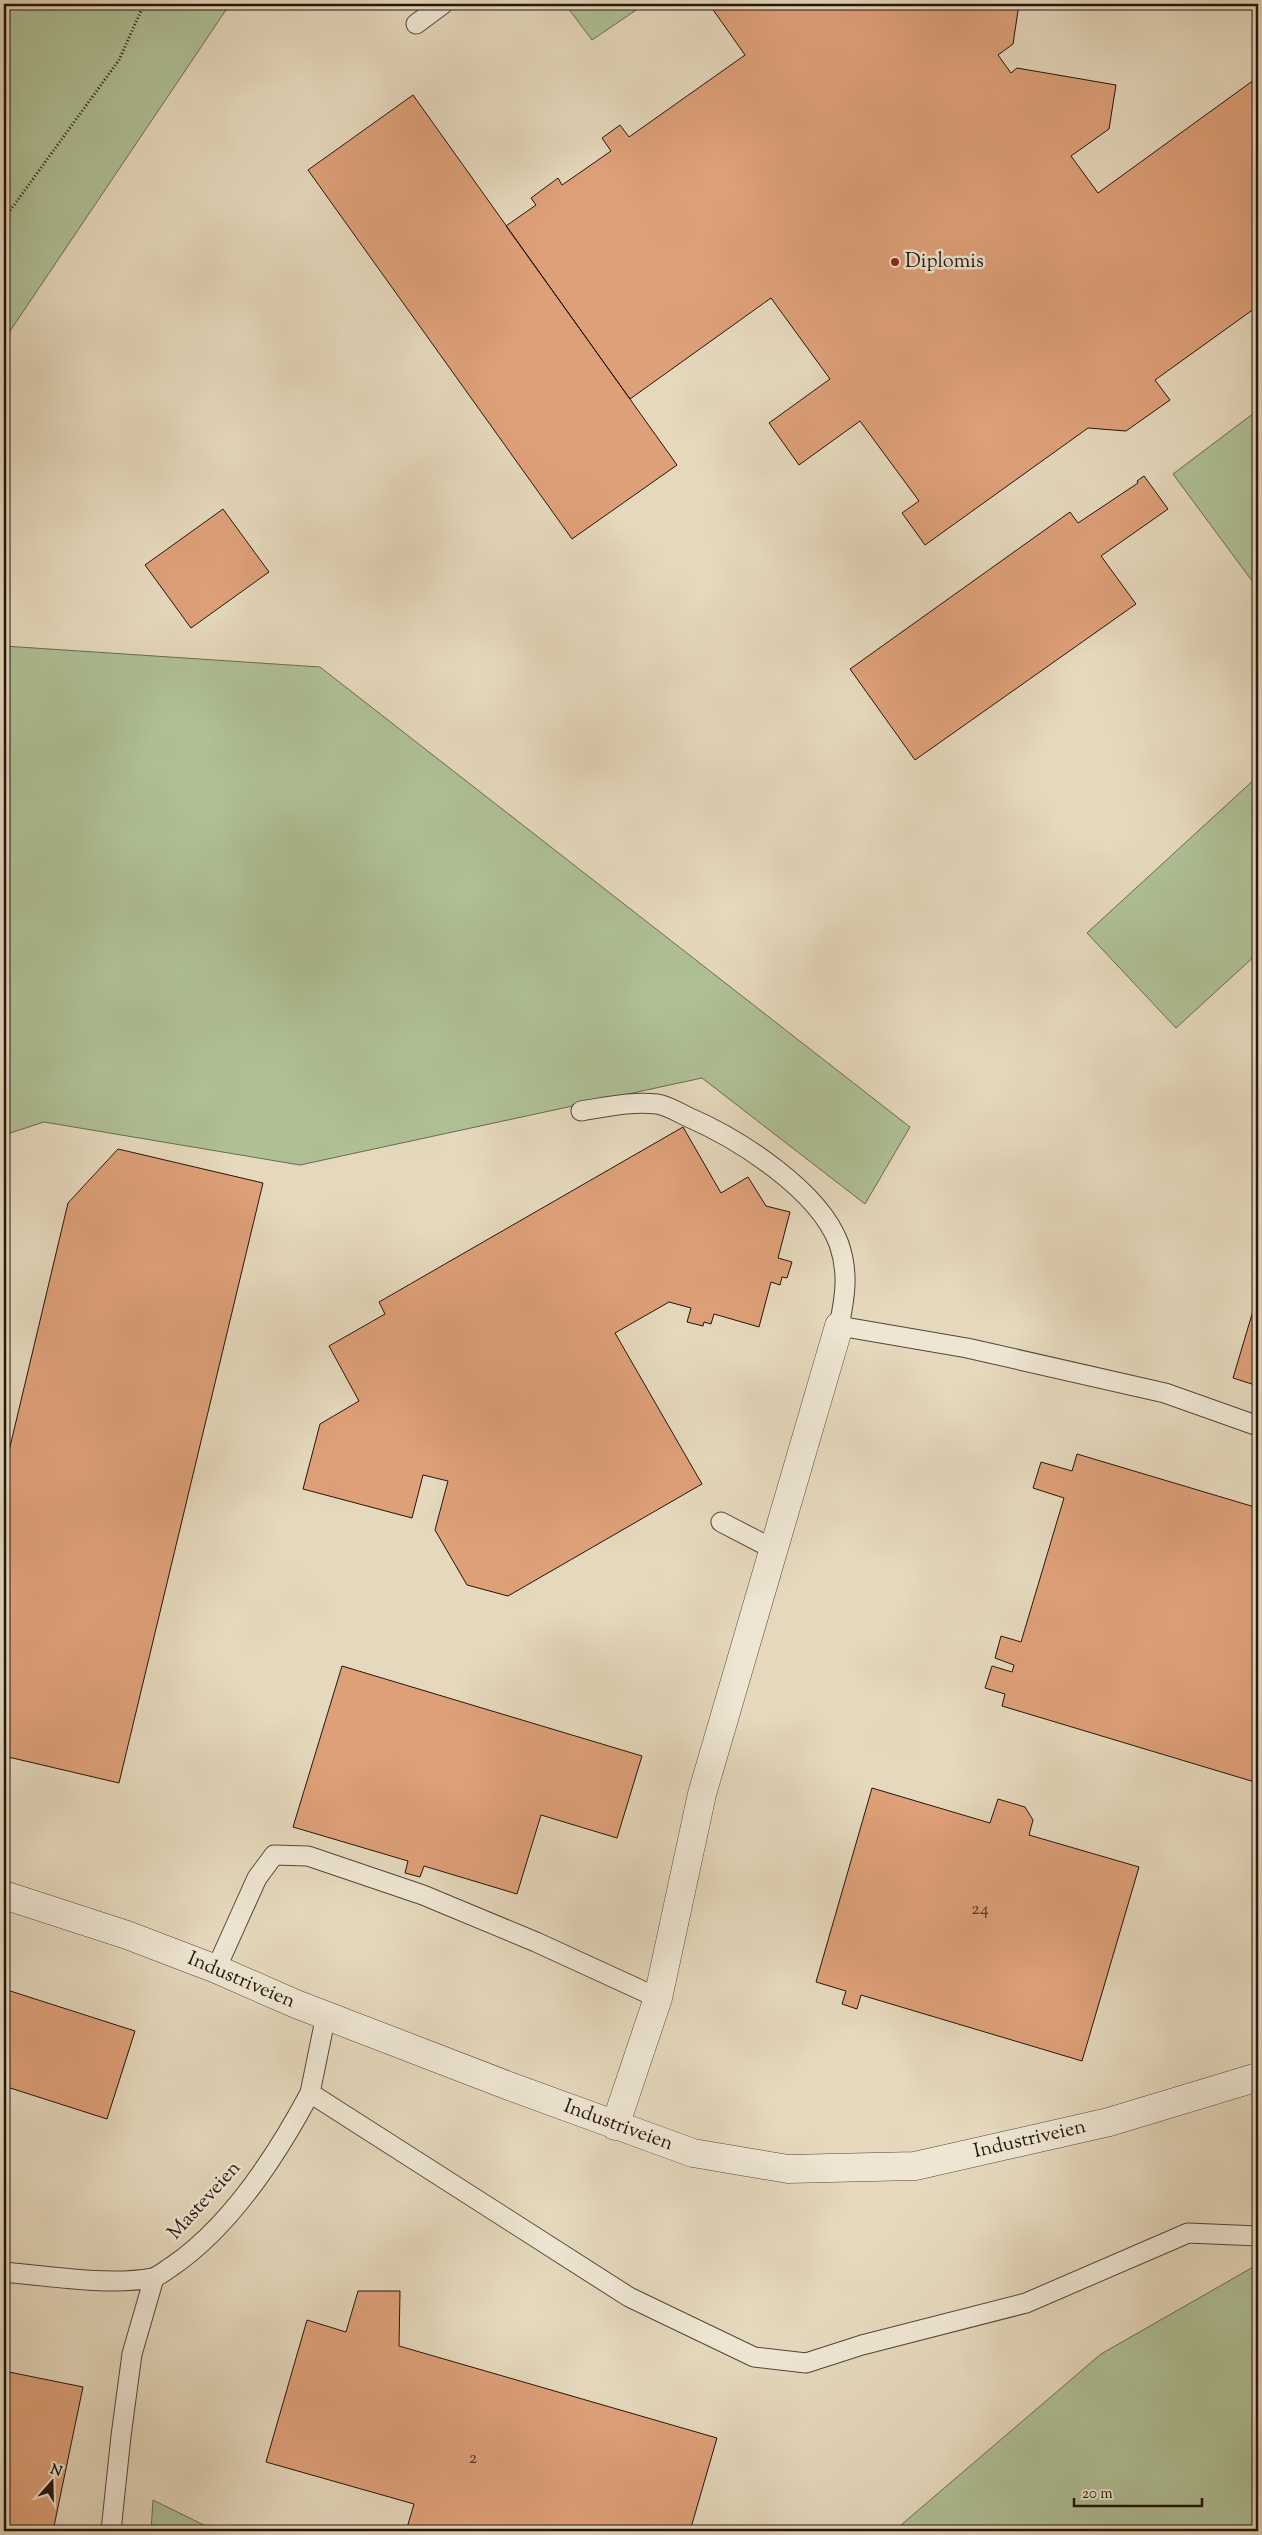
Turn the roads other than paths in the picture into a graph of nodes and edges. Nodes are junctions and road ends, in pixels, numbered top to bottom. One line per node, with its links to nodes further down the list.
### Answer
1 (443, 4): 2 (lane)
2 (416, 24)
3 (581, 1111): 4 (lane)
4 (840, 1326): 5 (lane); 7 (street)
5 (1258, 1426)
6 (720, 1522): 7 (lane)
7 (773, 1549): 10 (street)
8 (4, 1894): 9 (street, Industriveien)
9 (216, 1969): 10 (lane); 11 (street, Industriveien)
10 (658, 1998): 14 (street)
11 (326, 2015): 13 (lane, Masteveien); 14 (street, Industriveien)
12 (1258, 2077): 14 (street, Industriveien)
13 (310, 2093): 15 (lane); 17 (lane, Masteveien)
14 (615, 2126)
15 (1258, 2236)
16 (4, 2272): 17 (lane)
17 (154, 2278): 18 (lane)
18 (111, 2531)

